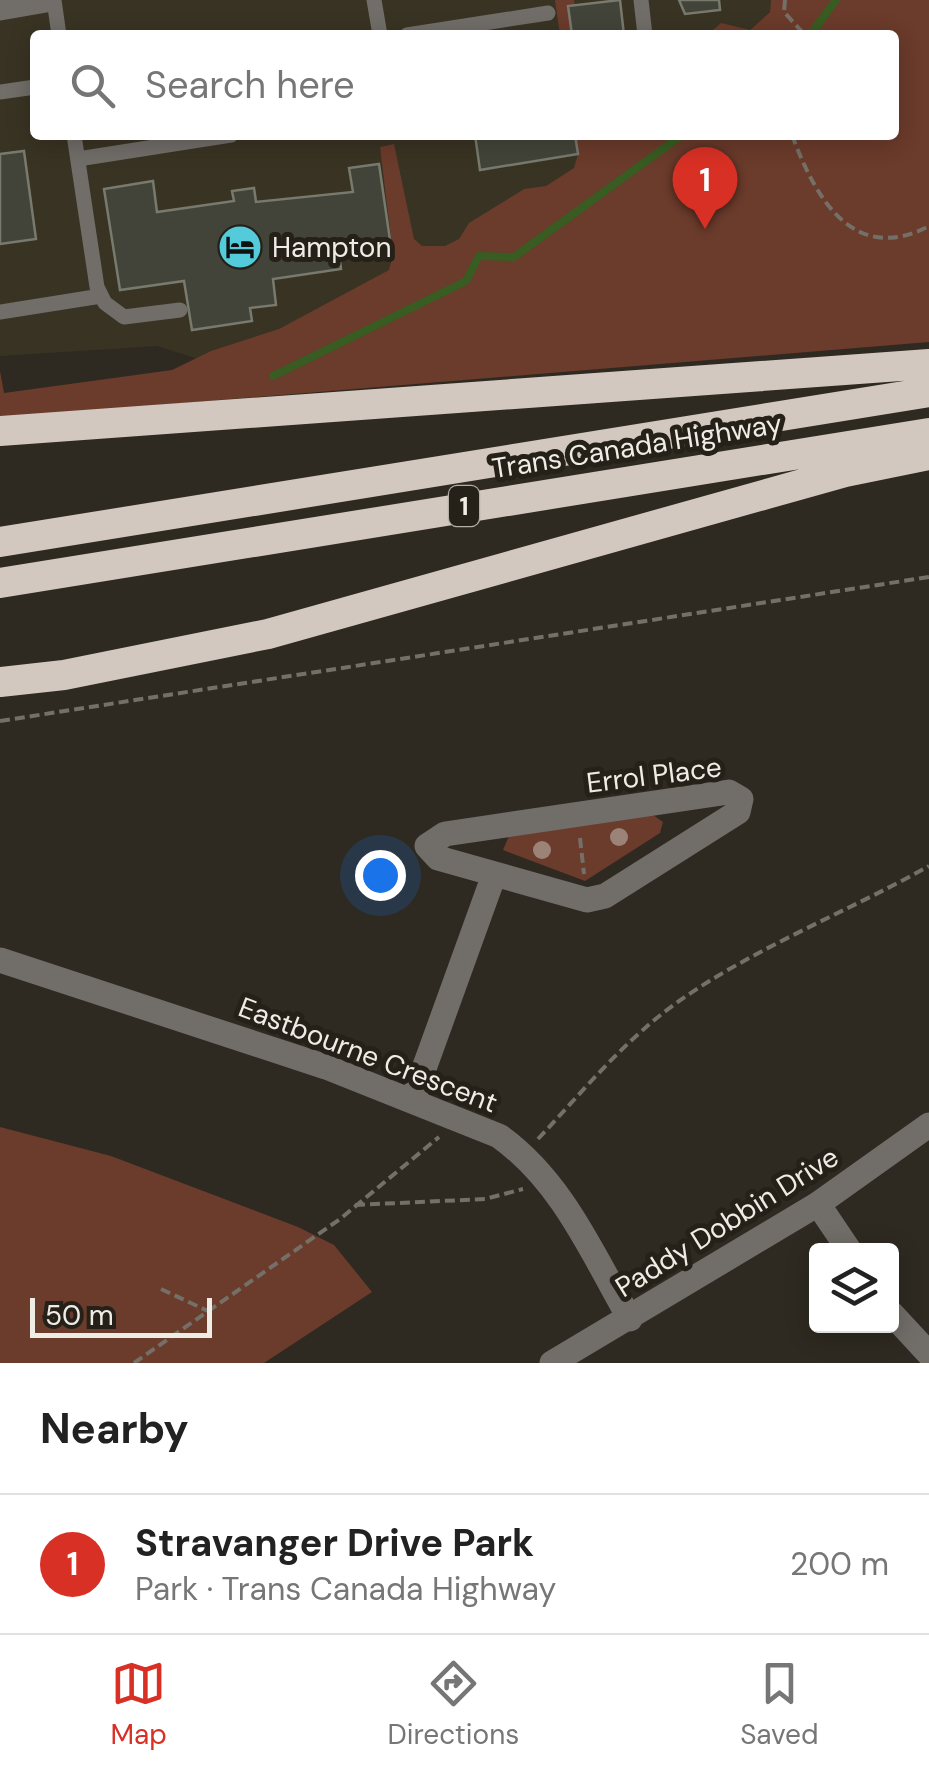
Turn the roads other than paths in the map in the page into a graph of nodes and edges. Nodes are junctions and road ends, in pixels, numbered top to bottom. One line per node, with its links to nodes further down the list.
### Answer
1 (50, 0): 4 (street); 6 (lane)
2 (374, 0): 7 (lane)
3 (641, 0): 9 (lane)
4 (0, 8)
5 (548, 13): 8 (lane)
6 (58, 30)
7 (379, 30)
8 (439, 30)
9 (644, 30)
10 (30, 88): 11 (lane)
11 (0, 92)
12 (75, 140): 14 (lane)
13 (199, 140): 14 (lane)
14 (78, 159): 15 (lane)
15 (102, 296): 16 (lane); 17 (lane)
16 (180, 310)
17 (0, 312)
18 (929, 364): 20 (highway)
19 (929, 392): 23 (highway, Trans Canada Highway / 1)
20 (0, 431)
21 (929, 433): 24 (highway, Trans Canada Highway / 1)
22 (929, 455): 25 (highway)
23 (0, 542)
24 (0, 583)
25 (0, 682)
26 (494, 876): 26 (street, Errol Place); 28 (street)
27 (0, 960): 28 (street, Eastbourne Crescent)
28 (413, 1099): 32 (street, Eastbourne Crescent)
29 (929, 1125): 30 (street, Paddy Dobbin Drive)
30 (818, 1204): 31 (street); 32 (street, Paddy Dobbin Drive)
31 (844, 1243)
32 (630, 1319): 35 (street, Paddy Dobbin Drive)
33 (899, 1322): 34 (street)
34 (929, 1354)
35 (552, 1363)

